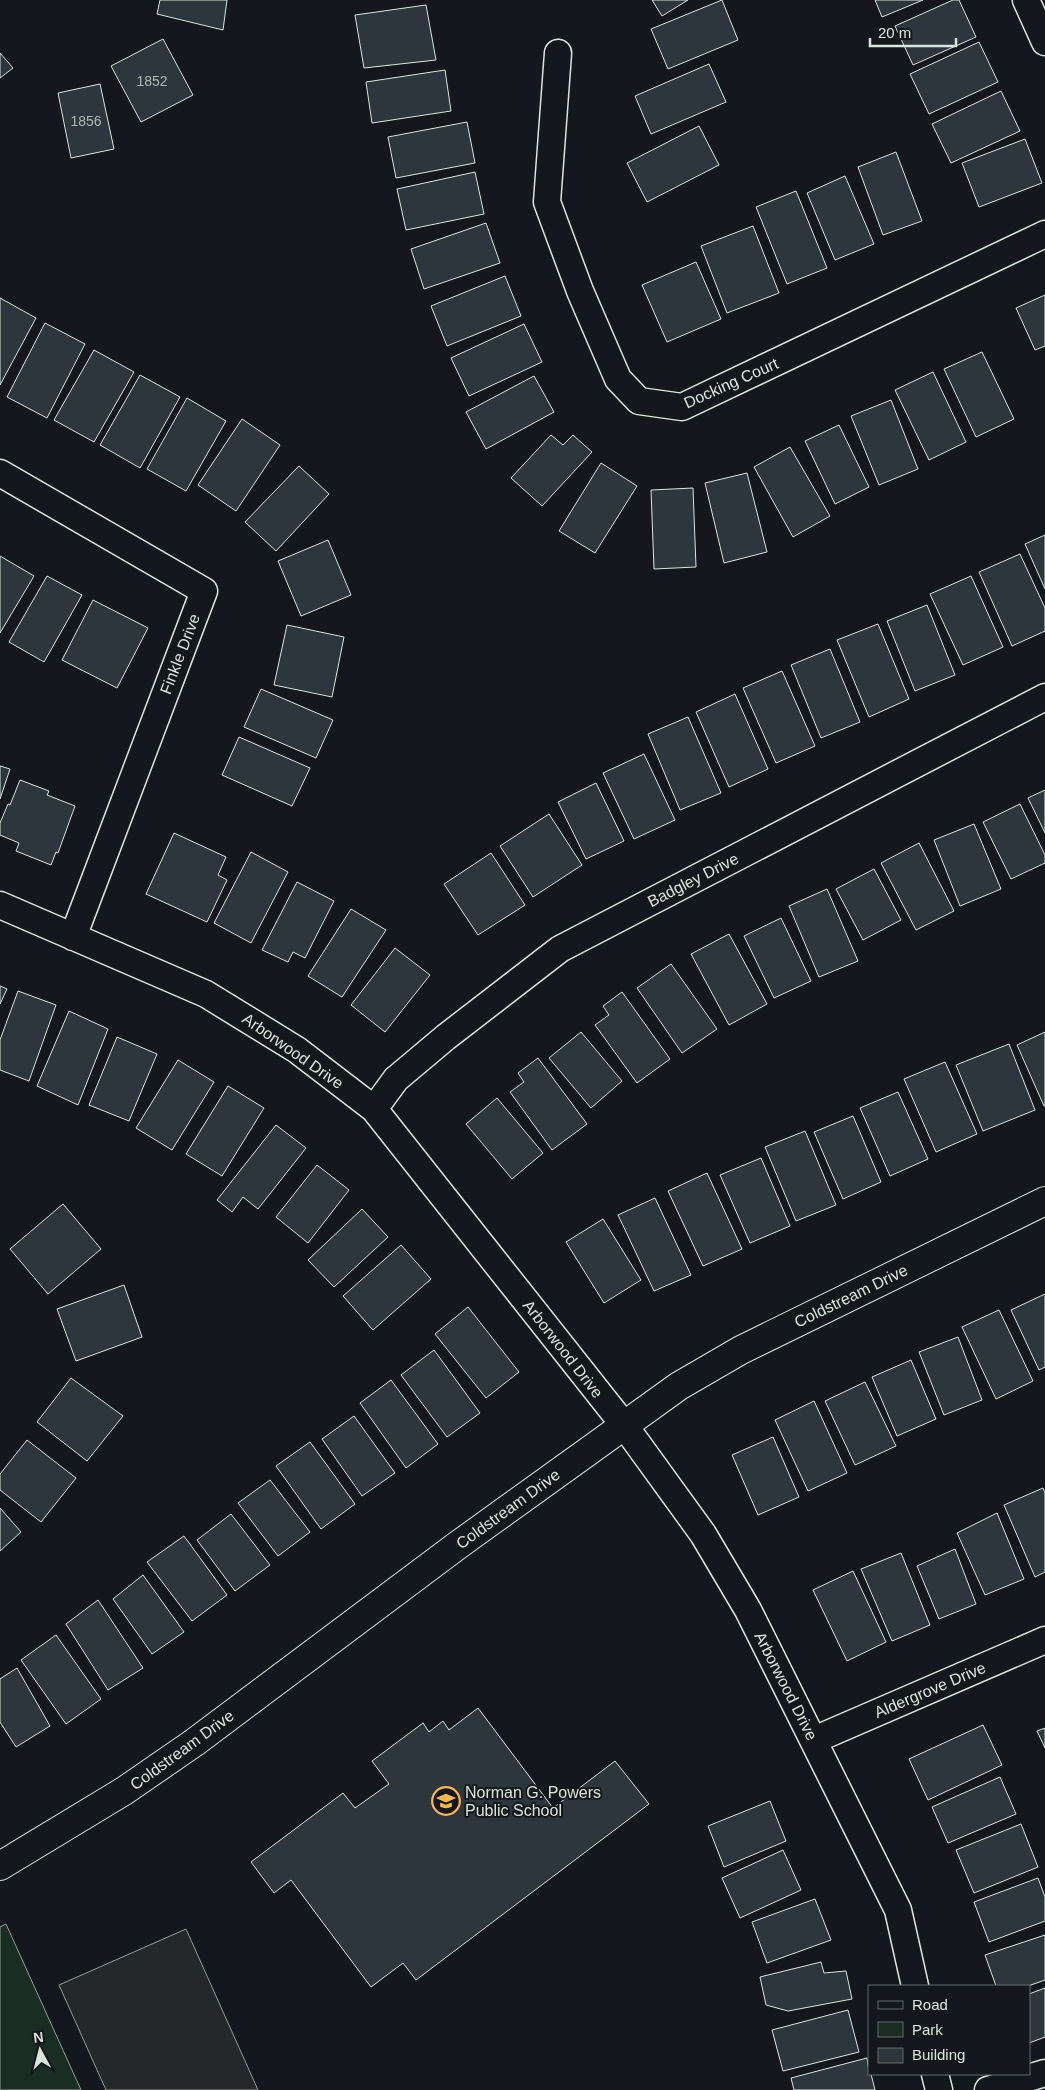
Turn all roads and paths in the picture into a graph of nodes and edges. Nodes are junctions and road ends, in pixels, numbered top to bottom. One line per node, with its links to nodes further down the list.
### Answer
1 (1026, 0): 2 (street)
2 (1045, 42)
3 (558, 53): 4 (street, Docking Court)
4 (1045, 234)
5 (0, 473): 8 (street, Finkle Drive)
6 (1045, 697): 9 (street, Badgley Drive)
7 (0, 905): 8 (street, Arborwood Drive)
8 (73, 937): 9 (street, Arborwood Drive)
9 (374, 1109): 11 (street, Arborwood Drive)
10 (1045, 1201): 11 (street, Coldstream Drive)
11 (624, 1425): 13 (street, Arborwood Drive); 14 (street, Coldstream Drive)
12 (1045, 1640): 13 (street, Aldergrove Drive)
13 (814, 1740): 15 (street, Arborwood Drive)
14 (0, 1866)
15 (915, 1985)
16 (1045, 2073): 19 (street)
17 (936, 2075): 18 (street)
18 (939, 2090)
19 (988, 2090)

